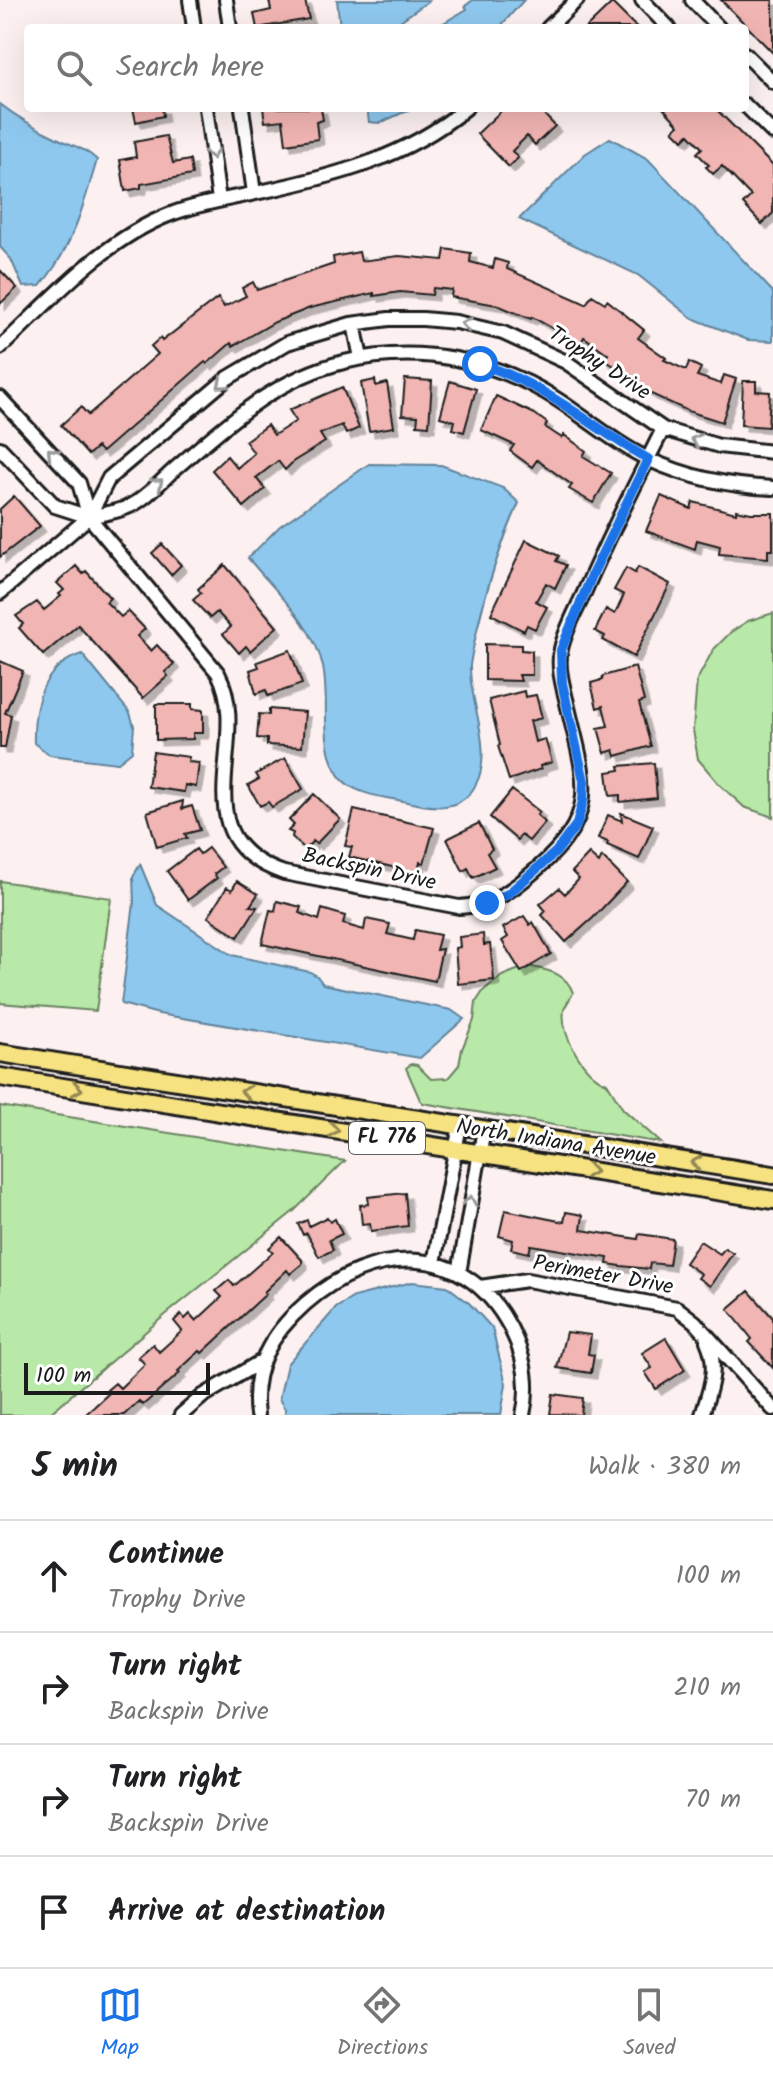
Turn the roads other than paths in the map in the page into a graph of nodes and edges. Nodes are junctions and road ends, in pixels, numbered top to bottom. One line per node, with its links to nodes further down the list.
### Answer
1 (190, 0): 6 (street)
2 (226, 0): 7 (street)
3 (577, 0): 8 (street)
4 (642, 0): 9 (street)
5 (692, 0): 10 (street)
6 (193, 24)
7 (229, 24)
8 (552, 24)
9 (665, 24)
10 (715, 24)
11 (749, 58): 12 (street)
12 (773, 82)
13 (749, 109): 17 (street)
14 (207, 112): 19 (street, one-way to 19)
15 (243, 112): 18 (street)
16 (460, 112): 18 (street)
17 (773, 133)
18 (254, 193): 19 (street)
19 (219, 200): 21 (street)
20 (354, 324): 22 (street); 24 (street, Trophy Drive, one-way to 20); 29 (street, Trophy Drive, one-way to 29)
21 (0, 348)
22 (361, 358): 27 (street, Trophy Drive); 29 (street, Trophy Drive, one-way to 22)
23 (0, 398): 29 (street, Backspin Drive, one-way to 23)
24 (663, 429): 26 (street, Trophy Drive, one-way to 24); 27 (street, Backspin Drive)
25 (0, 448): 29 (street)
26 (773, 452)
27 (648, 459): 28 (street, Trophy Drive); 29 (street, Backspin Drive)
28 (773, 488)
29 (89, 517): 30 (street, Trophy Drive)
30 (0, 593)
31 (0, 1053): 33 (main road, North Indiana Avenue / FL 776, one-way to 31)
32 (0, 1077): 35 (main road, North Indiana Avenue / FL 776, one-way to 35)
33 (460, 1125): 34 (main road, North Indiana Avenue / FL 776); 35 (street)
34 (484, 1129): 36 (street); 37 (main road, North Indiana Avenue / FL 776, one-way to 34)
35 (456, 1149): 36 (main road, North Indiana Avenue / FL 776); 39 (street)
36 (480, 1153): 38 (main road, North Indiana Avenue / FL 776, one-way to 38); 40 (street, one-way to 36)
37 (773, 1175)
38 (773, 1200)
39 (434, 1263): 40 (street); 43 (street)
40 (459, 1273): 41 (street)
41 (480, 1287): 42 (street, Perimeter Drive); 47 (street)
42 (695, 1322): 44 (street, Perimeter Drive); 48 (street)
43 (260, 1362): 45 (street); 46 (street)
44 (773, 1409)
45 (181, 1415)
46 (257, 1415)
47 (523, 1415)
48 (702, 1415)

